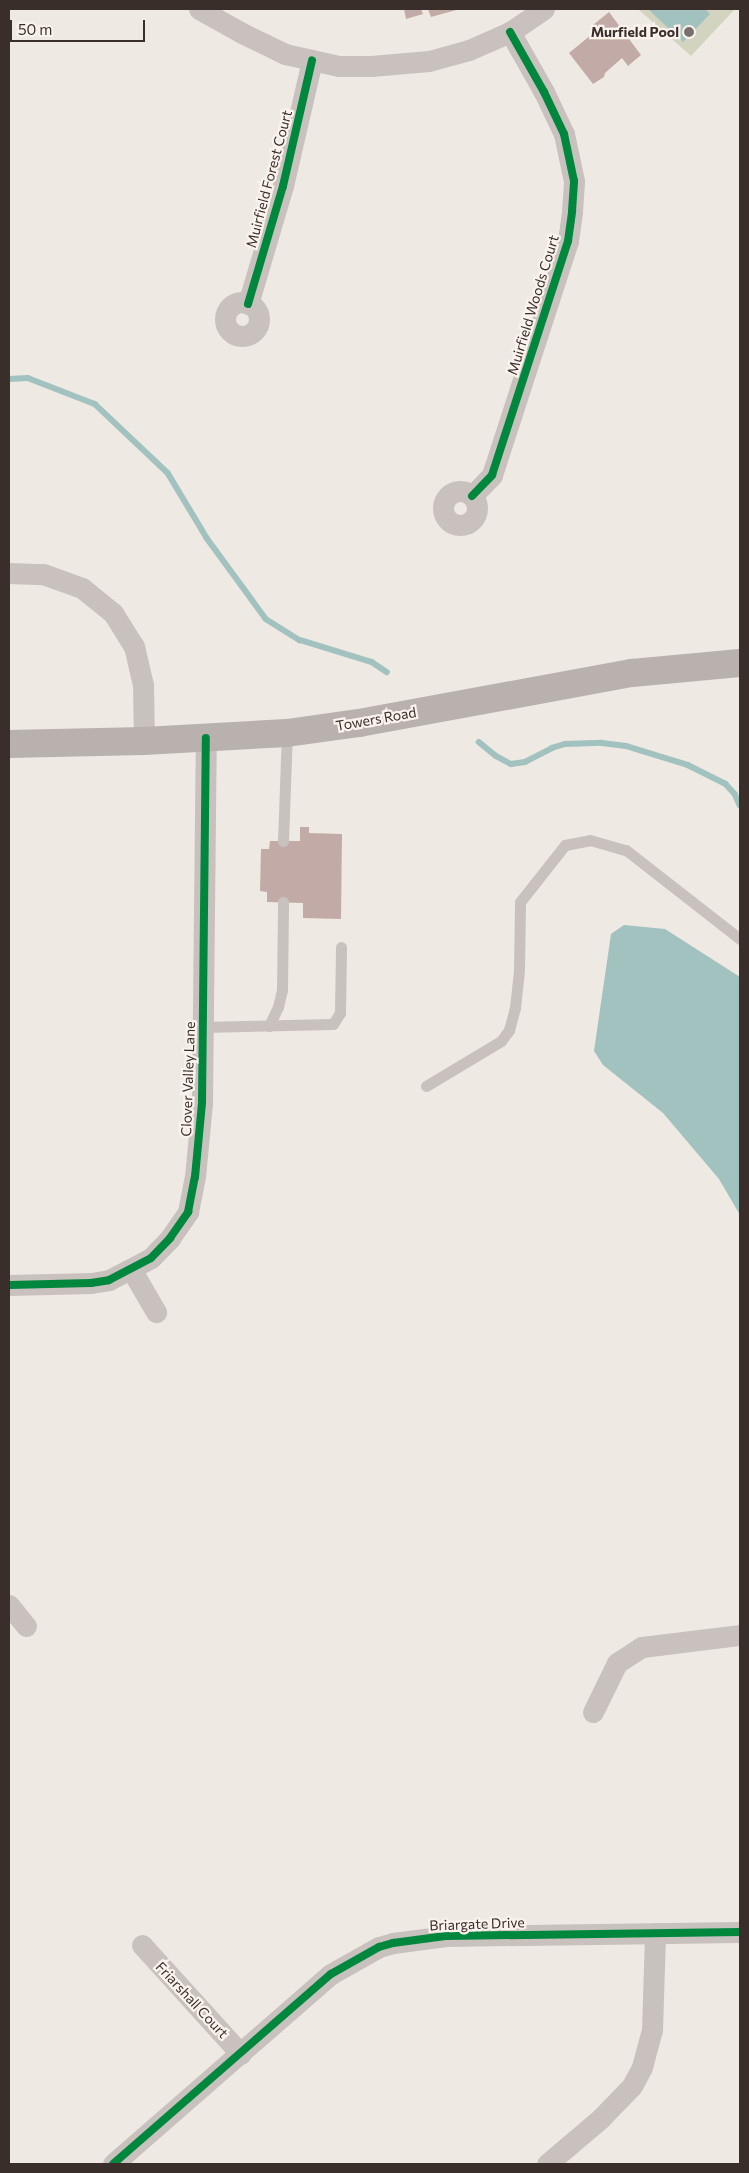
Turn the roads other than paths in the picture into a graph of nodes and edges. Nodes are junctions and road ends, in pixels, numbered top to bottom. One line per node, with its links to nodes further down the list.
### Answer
1 (199, 9): 4 (street)
2 (544, 9): 3 (street)
3 (510, 32): 4 (street); 6 (street, Muirfield Woods Court)
4 (312, 60): 5 (street, Muirfield Forest Court)
5 (248, 304)
6 (472, 496)
7 (9, 573): 11 (street)
8 (740, 663): 9 (main road, Towers Road)
9 (287, 733): 10 (main road, Towers Road); 13 (lane)
10 (206, 738): 11 (main road, Towers Road); 18 (street, Clover Valley Lane)
11 (144, 741): 12 (main road, Towers Road)
12 (9, 744)
13 (284, 841)
14 (283, 902): 17 (lane)
15 (740, 939): 19 (lane)
16 (342, 947): 17 (lane)
17 (268, 1026): 18 (lane)
18 (202, 1027): 20 (street, Clover Valley Lane)
19 (426, 1086)
20 (131, 1269): 21 (street, Clover Valley Lane); 22 (street)
21 (9, 1285)
22 (156, 1312)
23 (9, 1605): 24 (street)
24 (26, 1626)
25 (740, 1635): 26 (street)
26 (593, 1712)
27 (740, 1932): 28 (street, Briargate Drive)
28 (655, 1933): 30 (street, Briargate Drive); 32 (street)
29 (142, 1946): 30 (street, Friarshall Court)
30 (241, 2054): 31 (street, Briargate Drive)
31 (114, 2164)
32 (547, 2164)

